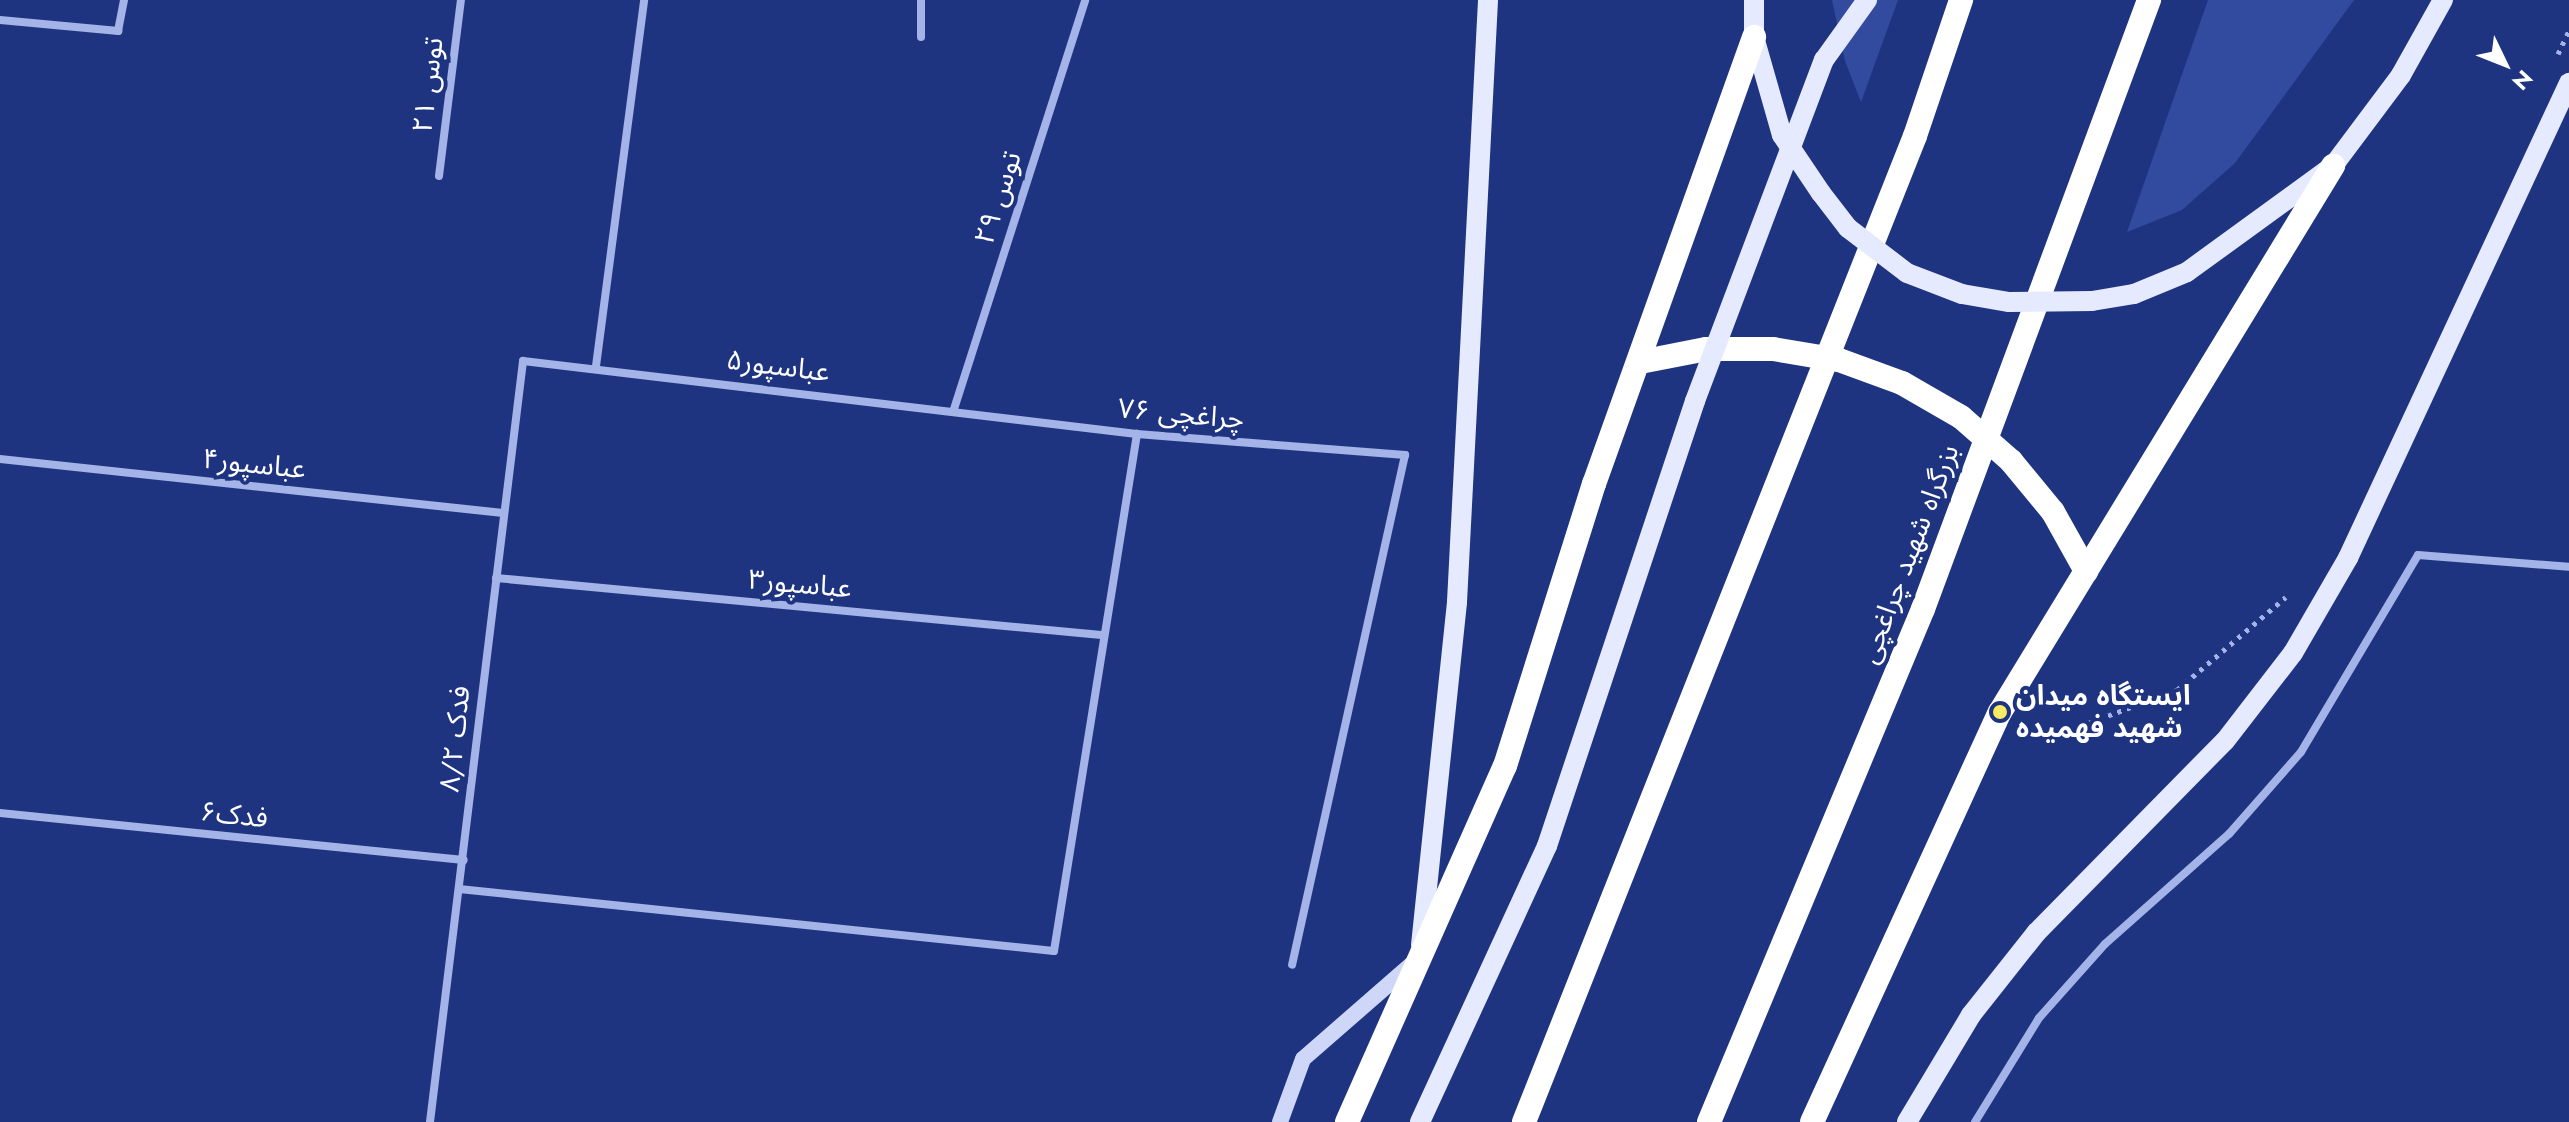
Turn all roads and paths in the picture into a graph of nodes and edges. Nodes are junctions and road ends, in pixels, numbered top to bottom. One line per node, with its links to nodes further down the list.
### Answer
1 (124, 0): 12 (street)
2 (461, 0): 19 (street, توس ۲۱)
3 (644, 0): 22 (street)
4 (921, 0): 14 (street)
5 (1085, 0): 23 (street, توس ۲۹)
6 (1488, 0): 36 (main road)
7 (1754, 0): 15 (main road)
8 (1867, 0): 41 (main road, bridge)
9 (1961, 0): 42 (highway)
10 (2149, 0): 43 (highway, بزرگراه شهید چراغچی)
11 (2443, 0): 18 (main road)
12 (0, 20)
13 (2569, 30): 16 (path)
14 (921, 37)
15 (1754, 37): 18 (main road, bridge); 21 (highway)
16 (2556, 58)
17 (2569, 83): 45 (main road)
18 (2333, 166): 28 (highway)
19 (439, 176)
20 (523, 361): 22 (street, عباسپور۵); 26 (street, فدک ۸/۲)
21 (1640, 362): 28 (highway, bridge); 36 (highway)
22 (596, 366): 23 (street, عباسپور۵)
23 (954, 409): 24 (street, چراغچی ۷۶)
24 (1137, 434): 31 (street); 37 (street, چراغچی ۷۶)
25 (0, 459): 26 (street, عباسپور۴)
26 (503, 513): 29 (street, فدک ۸/۲)
27 (2569, 567): 46 (street)
28 (2086, 571): 44 (highway)
29 (496, 578): 31 (street, عباسپور۳); 34 (street, فدک ۸/۲)
30 (2290, 593): 32 (path)
31 (1101, 635): 35 (street)
32 (2080, 726)
33 (0, 813): 34 (street, فدک۶)
34 (464, 860): 35 (street, فدک ۸/۲)
35 (459, 889): 38 (street, فدک ۸/۲)
36 (1420, 957): 39 (street); 40 (highway)
37 (1292, 965)
38 (430, 1122)
39 (1280, 1122)
40 (1347, 1122)
41 (1420, 1122)
42 (1524, 1122)
43 (1709, 1122)
44 (1812, 1122)
45 (1907, 1122)
46 (1975, 1122)

